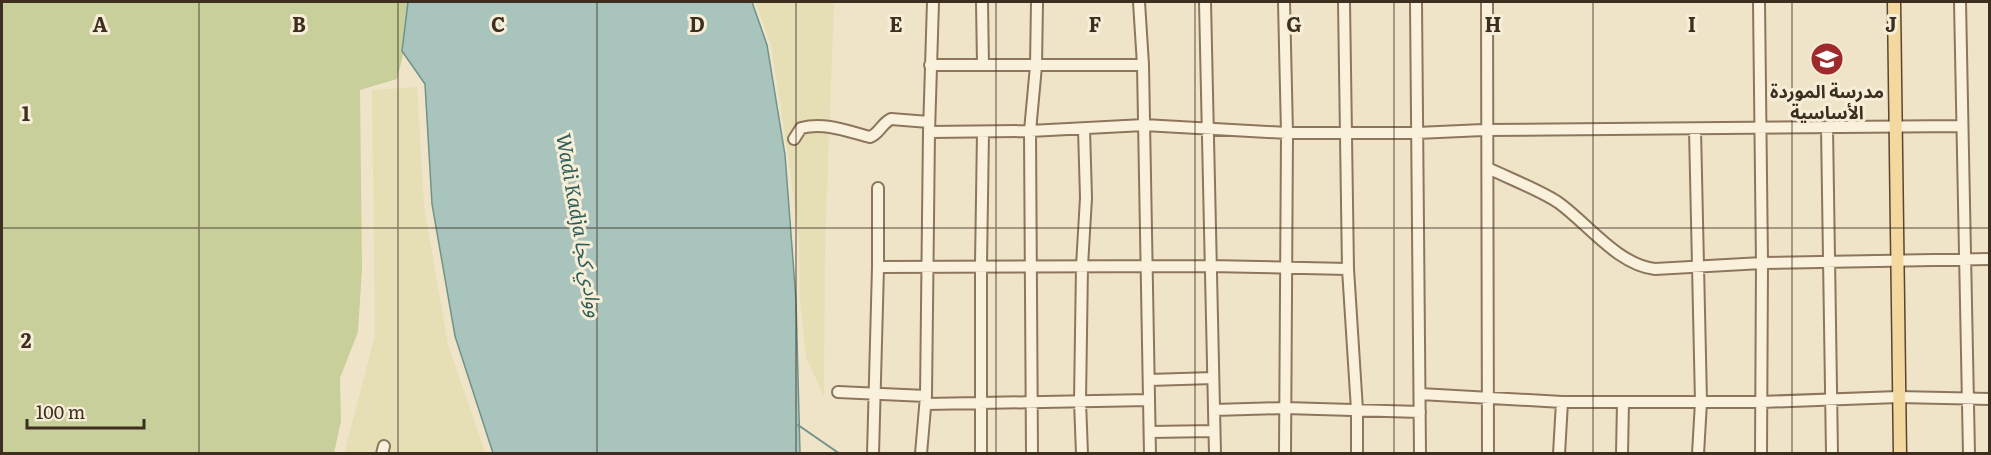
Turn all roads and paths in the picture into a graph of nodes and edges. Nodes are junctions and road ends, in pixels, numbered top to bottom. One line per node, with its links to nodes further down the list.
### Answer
1 (933, 2): 14 (street)
2 (982, 2): 15 (street)
3 (1037, 2): 16 (street)
4 (1139, 2): 13 (street)
5 (1205, 2): 20 (street)
6 (1284, 2): 30 (street)
7 (1344, 2): 29 (street)
8 (1416, 2): 31 (street)
9 (1487, 2): 26 (street)
10 (1759, 2): 23 (street)
11 (1894, 2): 22 (main road)
12 (1960, 2): 18 (street)
13 (1143, 64): 16 (street); 17 (street)
14 (930, 65): 15 (street); 19 (street)
15 (983, 65): 16 (street)
16 (1036, 66): 27 (street)
17 (1144, 125): 20 (street); 24 (street); 47 (street)
18 (1962, 126): 22 (street); 35 (street)
19 (929, 127): 28 (street); 32 (street); 41 (street)
20 (1207, 127): 30 (street); 44 (street)
21 (1827, 127): 22 (street); 23 (street); 39 (street)
22 (1894, 127): 37 (main road)
23 (1761, 128): 25 (street); 38 (street)
24 (1084, 129): 27 (street); 43 (street)
25 (1695, 129): 26 (street); 45 (street)
26 (1488, 130): 31 (street); 33 (street)
27 (1030, 131): 28 (street); 40 (street)
28 (983, 132): 42 (street)
29 (1346, 132): 30 (street); 31 (street); 49 (street)
30 (1287, 133): 48 (street)
31 (1417, 133): 54 (street)
32 (794, 139)
33 (1488, 168): 45 (street); 56 (street)
34 (878, 188): 46 (street)
35 (1964, 259): 36 (street); 37 (street); 61 (street)
36 (1989, 259)
37 (1897, 261): 39 (street); 55 (main road)
38 (1762, 263): 39 (street); 45 (street); 68 (street)
39 (1827, 263): 57 (street)
40 (1032, 265): 42 (street); 43 (street); 62 (street)
41 (928, 266): 42 (street); 46 (street); 59 (street)
42 (981, 266): 64 (street)
43 (1082, 266): 47 (street); 63 (street)
44 (1210, 266): 47 (street); 48 (street); 50 (street)
45 (1699, 266): 67 (street)
46 (878, 267): 53 (street)
47 (1147, 267): 51 (street)
48 (1285, 267): 49 (street); 69 (street)
49 (1348, 269): 71 (street)
50 (1213, 378): 51 (street); 70 (street)
51 (1149, 380): 60 (street)
52 (838, 392): 53 (street)
53 (876, 394): 59 (street); 75 (street)
54 (1420, 394): 56 (street); 72 (street)
55 (1898, 397): 57 (street); 61 (street); 91 (main road)
56 (1488, 398): 65 (street); 85 (street)
57 (1831, 399): 68 (street); 90 (street)
58 (1989, 399): 61 (street)
59 (926, 400): 64 (street); 76 (street)
60 (1149, 400): 63 (street); 74 (street)
61 (1968, 400): 92 (street)
62 (1032, 401): 63 (street); 64 (street); 78 (street)
63 (1080, 401): 79 (street)
64 (981, 402): 77 (street)
65 (1562, 402): 66 (street); 86 (street)
66 (1623, 402): 67 (street); 87 (street)
67 (1701, 402): 68 (street); 88 (street)
68 (1761, 402): 89 (street)
69 (1285, 408): 70 (street); 71 (street); 82 (street)
70 (1214, 410): 73 (street)
71 (1357, 410): 72 (street); 83 (street)
72 (1420, 412): 84 (street)
73 (1214, 431): 74 (street); 81 (street)
74 (1150, 432): 80 (street)
75 (873, 453)
76 (921, 453)
77 (981, 453)
78 (1032, 453)
79 (1082, 453)
80 (1150, 453)
81 (1215, 453)
82 (1285, 453)
83 (1357, 453)
84 (1420, 453)
85 (1488, 453)
86 (1559, 453)
87 (1622, 453)
88 (1698, 453)
89 (1761, 453)
90 (1832, 453)
91 (1900, 453)
92 (1969, 453)

